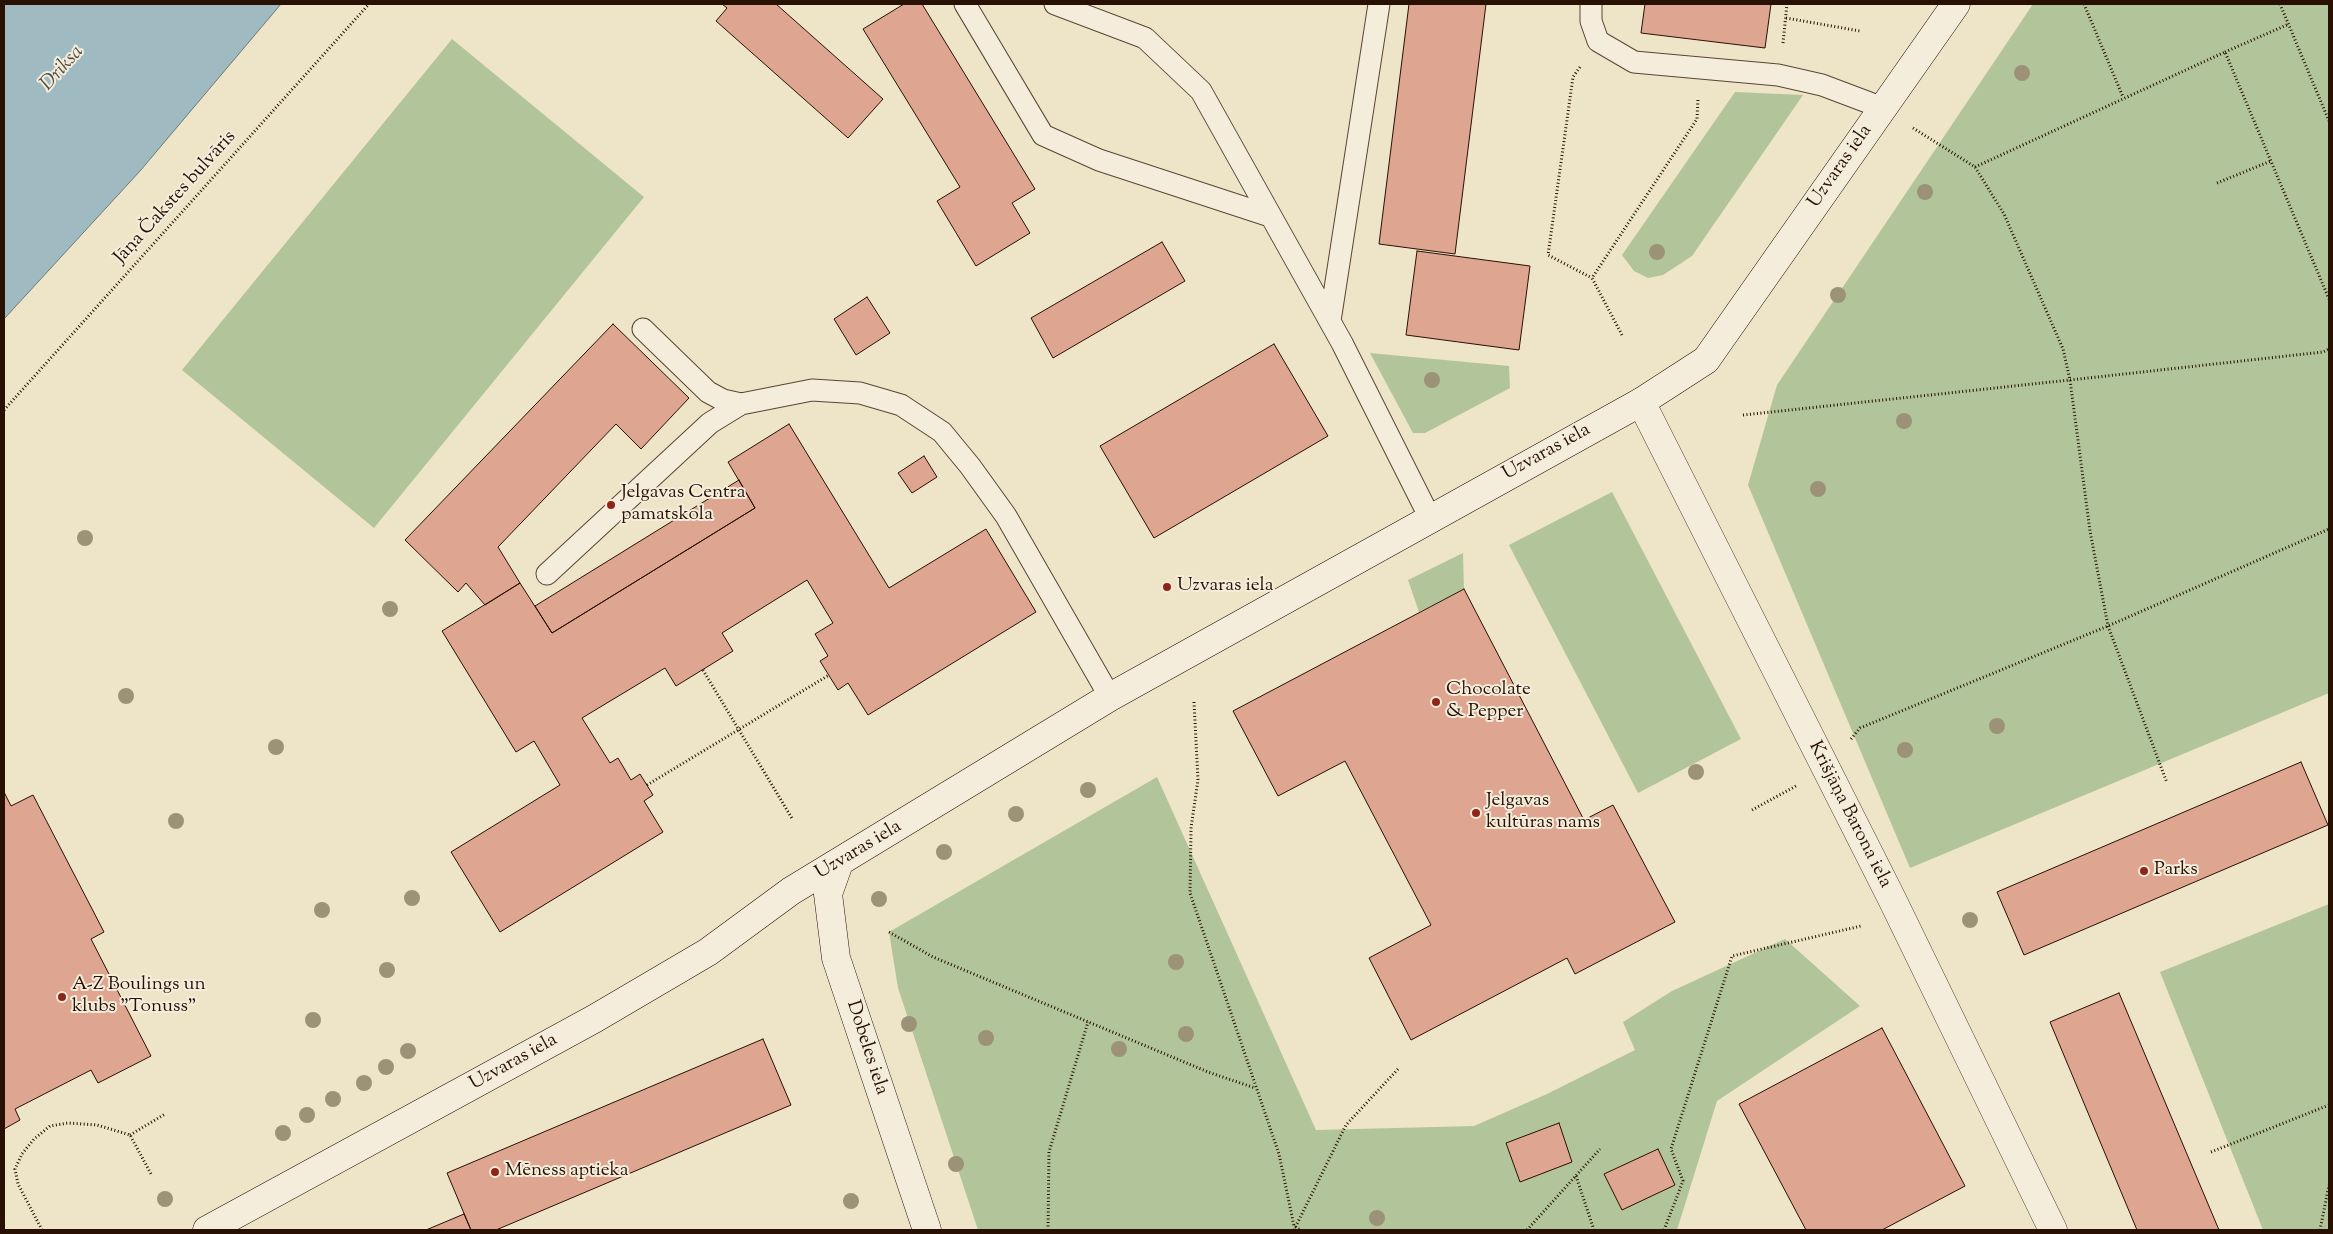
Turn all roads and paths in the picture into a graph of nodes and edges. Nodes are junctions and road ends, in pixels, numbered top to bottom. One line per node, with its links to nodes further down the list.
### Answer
1 (370, 4): 34 (path, Jāņa Čakstes bulvāris)
2 (965, 4): 24 (lane)
3 (1055, 4): 24 (lane)
4 (1379, 4): 27 (lane)
5 (1591, 4): 13 (lane)
6 (1787, 4): 10 (path)
7 (1956, 4): 18 (main road, Uzvaras iela)
8 (2084, 4): 17 (path)
9 (2280, 4): 11 (path)
10 (1786, 18): 12 (path); 16 (path)
11 (2289, 24): 14 (path); 19 (path)
12 (1860, 31)
13 (1598, 41): 15 (lane); 25 (path)
14 (2225, 52): 17 (path); 21 (path)
15 (1701, 68): 16 (lane); 25 (path)
16 (1778, 75): 18 (lane)
17 (2123, 97): 22 (path)
18 (1883, 108): 32 (main road, Uzvaras iela)
19 (2329, 120)
20 (1926, 137): 22 (path)
21 (2271, 161): 23 (path); 26 (path)
22 (1975, 167): 31 (path)
23 (2217, 183)
24 (1270, 216): 27 (lane)
25 (1592, 278): 29 (path)
26 (2329, 299)
27 (1330, 321): 36 (lane)
28 (643, 329): 33 (lane)
29 (1622, 335)
30 (2329, 349): 31 (path)
31 (2070, 380): 35 (path); 39 (path)
32 (1641, 402): 36 (main road, Uzvaras iela); 45 (main road, Krišjāņa Barona iela)
33 (741, 404): 38 (lane); 42 (lane)
34 (4, 410)
35 (1743, 415)
36 (1430, 518): 42 (main road, Uzvaras iela)
37 (2329, 529): 39 (path)
38 (547, 574)
39 (2108, 626): 45 (path); 46 (path)
40 (703, 670): 44 (path)
41 (829, 674): 44 (path)
42 (1110, 697): 50 (main road, Uzvaras iela)
43 (1194, 702): 55 (path)
44 (738, 729): 47 (path); 49 (path)
45 (1826, 770): 48 (path); 73 (main road, Krišjāņa Barona iela)
46 (2167, 783)
47 (647, 785)
48 (1752, 810)
49 (793, 820)
50 (839, 863): 66 (main road, Uzvaras iela); 67 (main road, Dobeles iela)
51 (1861, 926): 72 (path)
52 (888, 932): 53 (path)
53 (1088, 1022): 55 (path); 68 (path)
54 (1400, 1068): 64 (path)
55 (1256, 1088): 64 (path)
56 (2329, 1105): 60 (path)
57 (165, 1114): 58 (path)
58 (130, 1136): 61 (path); 65 (path)
59 (1600, 1149): 62 (path)
60 (2211, 1152)
61 (151, 1174)
62 (1576, 1176): 70 (path); 71 (path)
63 (2329, 1185): 74 (path)
64 (1294, 1228): 69 (path)
65 (42, 1230)
66 (207, 1230)
67 (927, 1230)
68 (1048, 1230)
69 (1300, 1230)
70 (1528, 1230)
71 (1594, 1230)
72 (1664, 1230)
73 (2053, 1230)
74 (2320, 1230)

